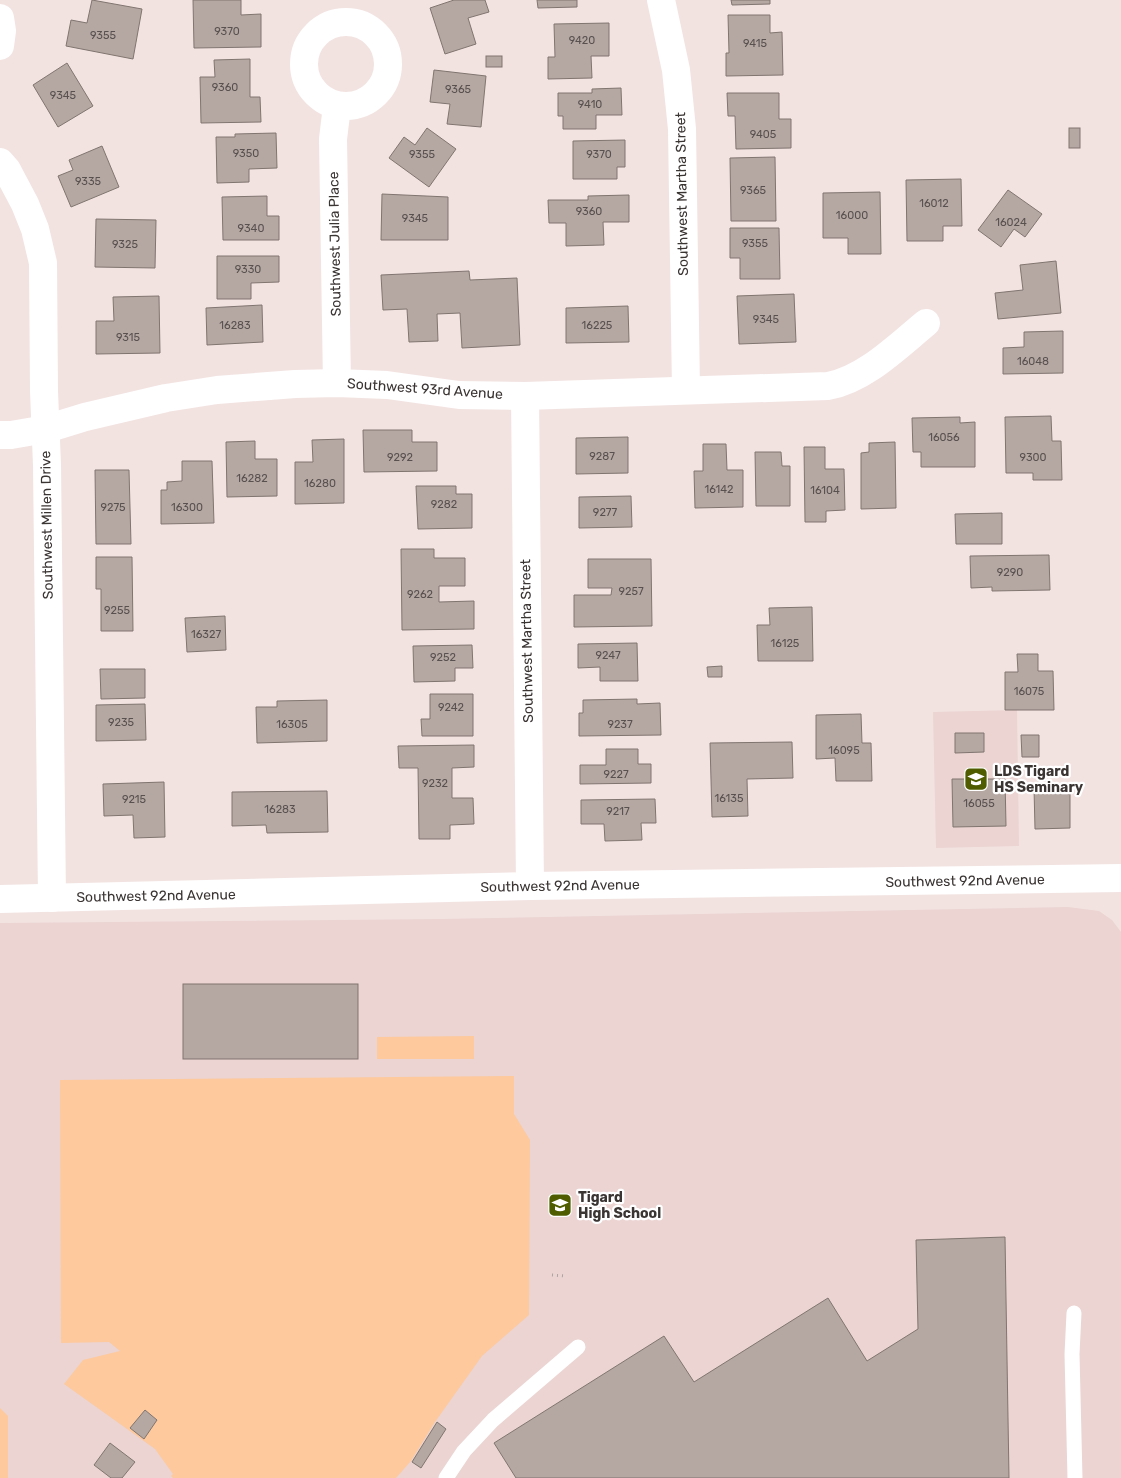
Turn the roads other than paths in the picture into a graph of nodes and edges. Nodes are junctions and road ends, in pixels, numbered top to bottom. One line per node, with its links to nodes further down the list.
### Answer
1 (661, 0): 8 (street, Southwest Martha Street)
2 (0, 18): 3 (street)
3 (0, 46)
4 (337, 106): 7 (street, Southwest Julia Place)
5 (0, 162): 10 (street, Southwest Millen Drive)
6 (926, 323): 8 (street, Southwest 93rd Avenue)
7 (337, 383): 9 (street, Southwest 93rd Avenue); 10 (street, Southwest 93rd Avenue)
8 (686, 390): 9 (street, Southwest 93rd Avenue)
9 (525, 396): 13 (street, Southwest Martha Street)
10 (46, 429): 11 (street, Southwest 93rd Avenue); 14 (street, Southwest Millen Drive)
11 (0, 435)
12 (1121, 878): 13 (street, Southwest 92nd Avenue)
13 (530, 886): 14 (street, Southwest 92nd Avenue)
14 (52, 898): 15 (street, Southwest 92nd Avenue)
15 (0, 899)
16 (1074, 1314): 19 (lane)
17 (578, 1347): 18 (lane)
18 (446, 1478)
19 (1074, 1478)

